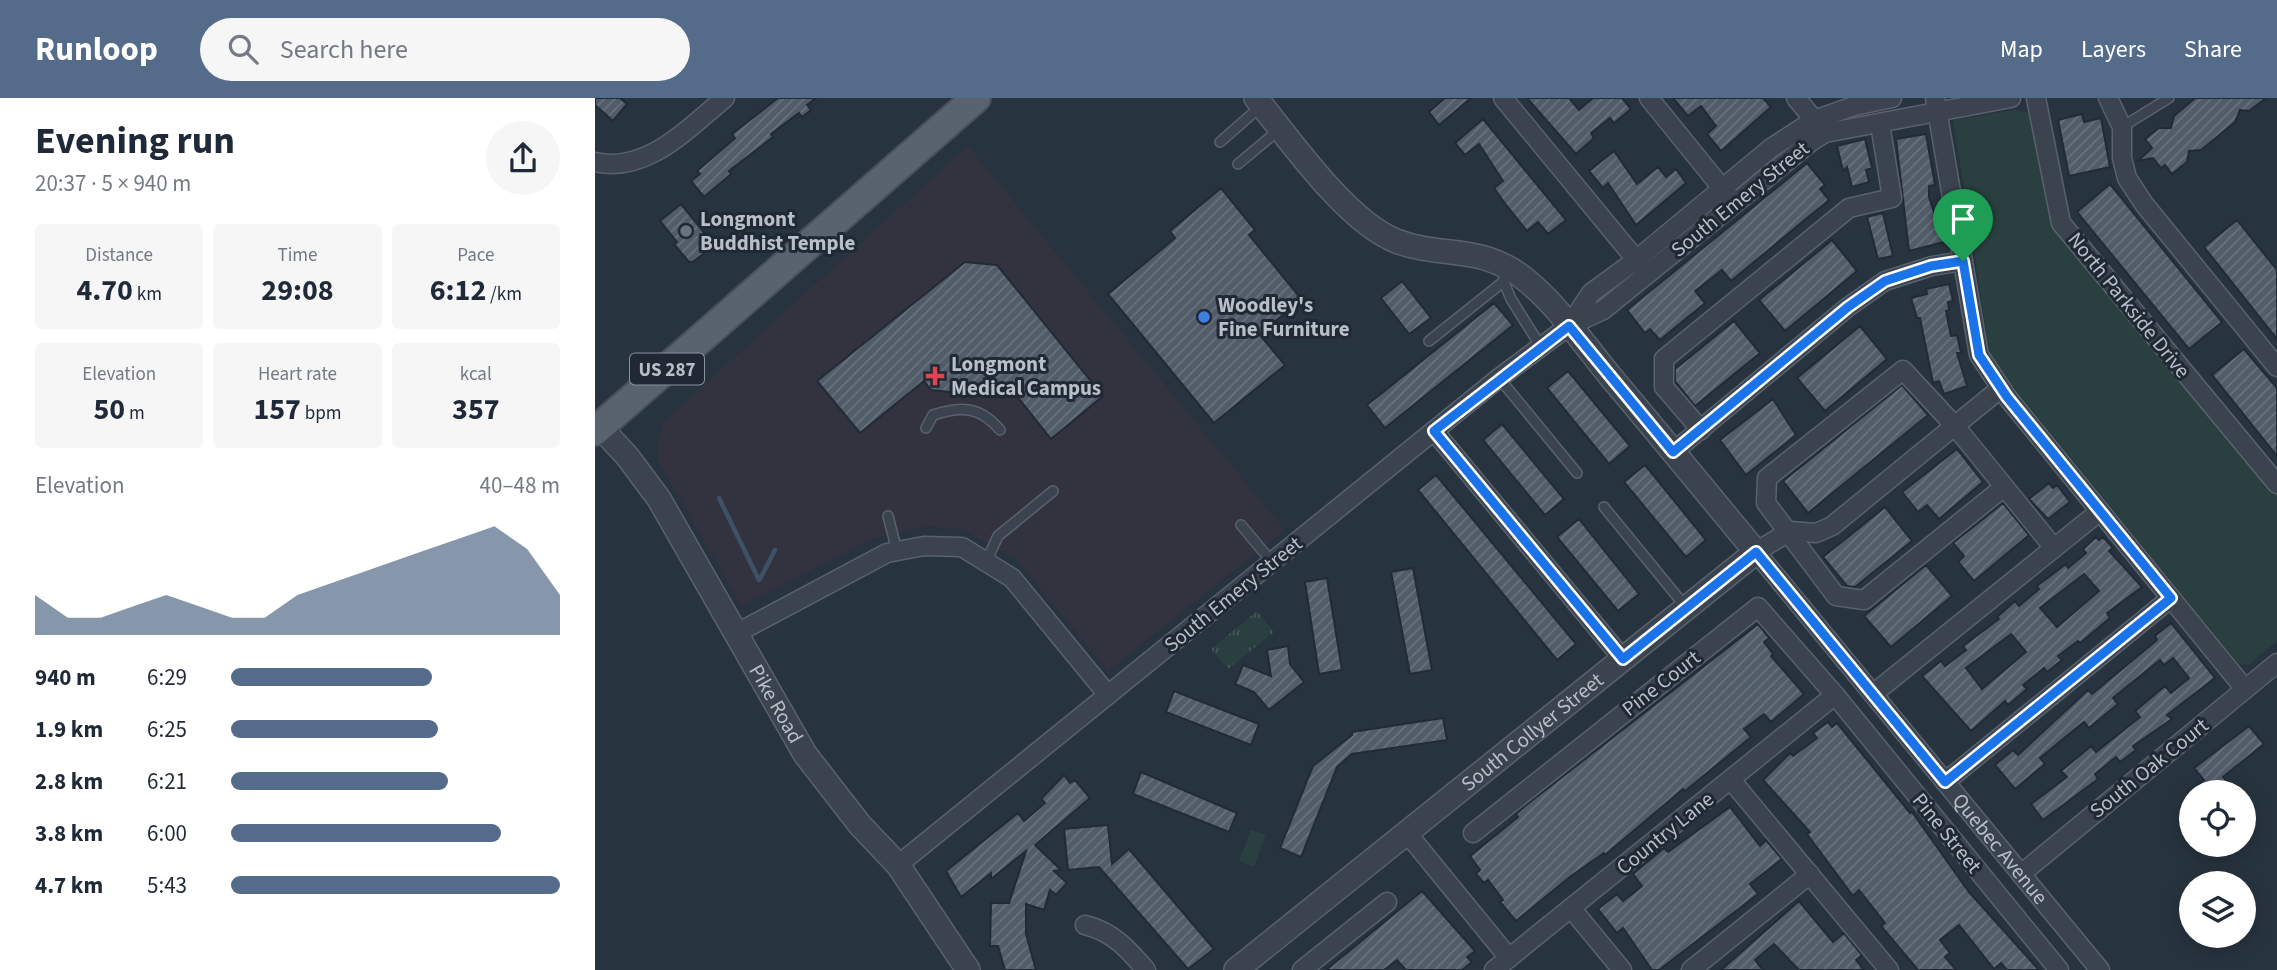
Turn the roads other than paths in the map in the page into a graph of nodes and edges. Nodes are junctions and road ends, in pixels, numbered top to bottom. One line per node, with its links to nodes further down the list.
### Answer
1 (725, 98): 18 (street)
2 (976, 98): 32 (main road, US 287)
3 (1503, 98): 22 (street)
4 (1649, 98): 20 (street)
5 (1796, 98): 14 (street)
6 (1892, 98): 14 (street, South Emery Street)
7 (2011, 98): 12 (street, South Emery Street)
8 (2036, 98): 38 (street, North Parkside Drive)
9 (2108, 98): 15 (street)
10 (2169, 98): 15 (lane)
11 (1259, 102): 16 (street, Quebec Avenue); 17 (lane)
12 (1937, 108): 13 (street, South Emery Street); 21 (street)
13 (1880, 124): 14 (street, South Emery Street); 34 (street)
14 (1820, 127): 20 (street, South Emery Street)
15 (2122, 127): 27 (street)
16 (1281, 129): 19 (lane); 23 (street, Quebec Avenue)
17 (1220, 142)
18 (595, 162)
19 (1238, 164)
20 (1728, 196): 22 (street, South Emery Street)
21 (1963, 261): 29 (street); 34 (street)
22 (1642, 267): 24 (street, South Emery Street)
23 (1503, 273): 24 (street, Quebec Avenue); 25 (lane); 26 (lane)
24 (1569, 326): 26 (street, South Emery Street); 36 (street, Quebec Avenue)
25 (1429, 341)
26 (1541, 347): 28 (street, South Emery Street)
27 (2277, 367)
28 (1499, 378): 35 (street, South Emery Street); 37 (lane)
29 (2001, 388): 30 (street); 42 (street)
30 (1955, 426): 39 (street); 45 (street); 45 (street)
31 (926, 428): 33 (lane)
32 (598, 429): 53 (street, Pike Road)
33 (1000, 429)
34 (1701, 430): 36 (street)
35 (1434, 431): 50 (street, South Emery Street); 54 (street)
36 (1673, 452): 48 (street, Quebec Avenue)
37 (1577, 473)
38 (2277, 484)
39 (2004, 487): 45 (street); 46 (street)
40 (1053, 491): 49 (lane)
41 (1604, 507): 52 (lane)
42 (2100, 511): 46 (street); 51 (street)
43 (888, 516): 47 (lane)
44 (1241, 525): 50 (lane)
45 (1790, 531): 48 (street, South Collyer Street)
46 (2055, 548): 57 (street)
47 (897, 551): 49 (street); 53 (street)
48 (1756, 552): 52 (street, South Collyer Street); 57 (street, Quebec Avenue)
49 (986, 562): 58 (street)
50 (1272, 562): 58 (street, South Emery Street)
51 (2171, 598): 56 (street); 61 (street)
52 (1686, 608): 54 (street, South Collyer Street)
53 (737, 633): 64 (street, Pike Road)
54 (1623, 659): 62 (street, South Collyer Street)
55 (2277, 663): 56 (street, South Oak Court)
56 (2245, 689): 66 (street, South Oak Court)
57 (1873, 694): 61 (street, Quebec Avenue)
58 (1108, 695): 64 (street, South Emery Street)
59 (1835, 695): 60 (street, Country Lane); 63 (street, Pine Court); 79 (street, Pine Street)
60 (1731, 780): 65 (street); 68 (street, Country Lane)
61 (1945, 782): 66 (street, Quebec Avenue)
62 (1406, 833): 70 (street); 73 (street, South Collyer Street)
63 (1473, 833)
64 (898, 865): 71 (street, Pike Road)
65 (1810, 874): 77 (street); 78 (street)
66 (2021, 874): 80 (street, Quebec Avenue)
67 (1387, 902): 74 (street)
68 (1571, 908): 70 (street, Country Lane); 76 (street)
69 (1085, 925): 72 (street)
70 (1509, 958): 75 (street, Country Lane)
71 (968, 970)
72 (1146, 970)
73 (1236, 970)
74 (1302, 970)
75 (1494, 970)
76 (1622, 970)
77 (1691, 970)
78 (1889, 970)
79 (2059, 970)
80 (2100, 970)

